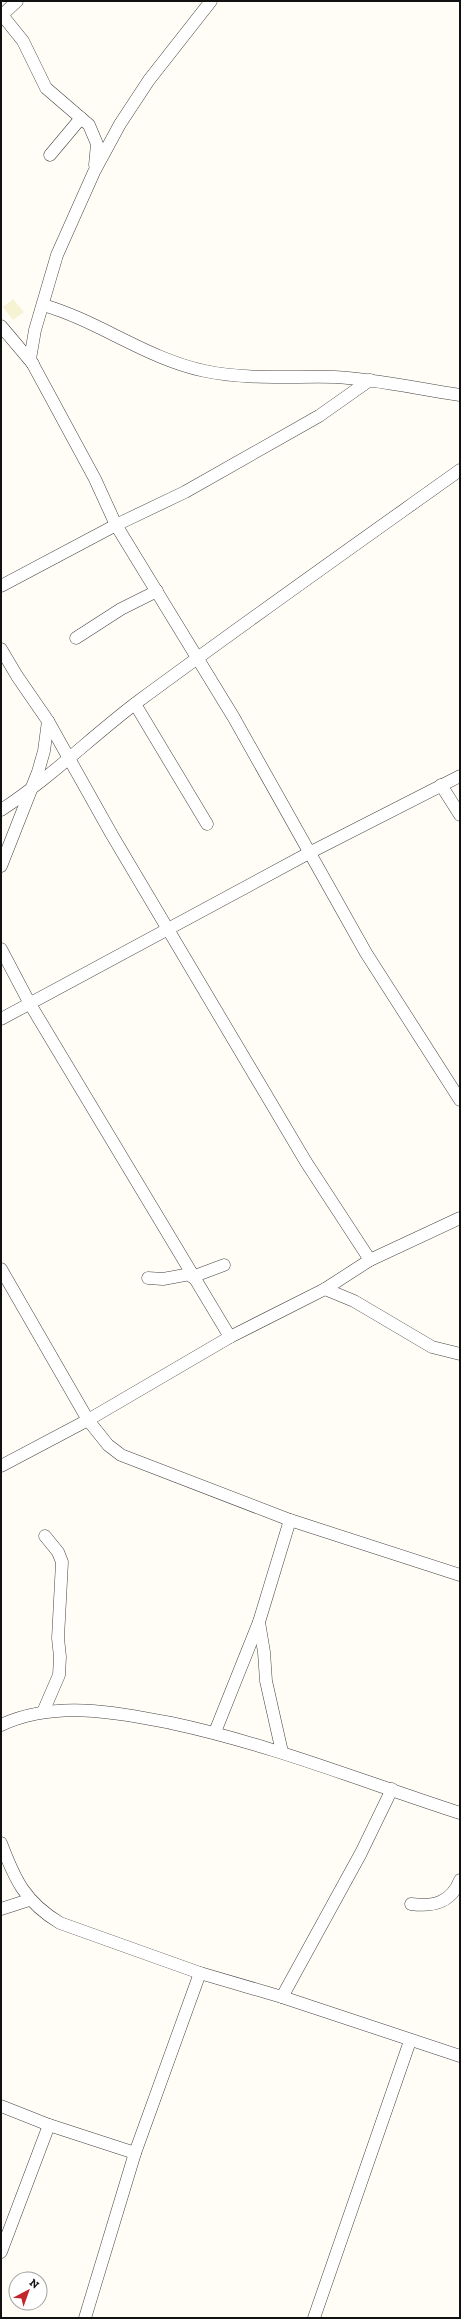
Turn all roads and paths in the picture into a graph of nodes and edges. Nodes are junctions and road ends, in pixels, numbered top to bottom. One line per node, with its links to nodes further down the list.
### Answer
1 (17, 1): 3 (street)
2 (211, 1): 6 (street)
3 (2, 16): 4 (street)
4 (80, 118): 5 (street); 6 (street)
5 (50, 155)
6 (94, 172): 7 (street)
7 (43, 304): 9 (street); 10 (street)
8 (1, 326): 9 (street)
9 (33, 364): 13 (street)
10 (370, 380): 11 (street); 13 (street)
11 (460, 395)
12 (460, 470): 18 (street)
13 (116, 525): 14 (street); 15 (street)
14 (1, 586)
15 (157, 591): 16 (street); 18 (street)
16 (76, 638)
17 (1, 649): 20 (street)
18 (197, 658): 19 (street); 28 (street)
19 (135, 704): 21 (street); 27 (street)
20 (48, 720): 21 (street); 24 (street)
21 (68, 758): 24 (street); 30 (street)
22 (460, 776): 23 (street)
23 (441, 785): 26 (street); 28 (street)
24 (28, 792): 25 (street); 29 (street)
25 (1, 810)
26 (460, 815)
27 (207, 824)
28 (309, 853): 30 (street); 34 (street)
29 (1, 866)
30 (168, 929): 32 (street); 36 (street)
31 (1, 949): 32 (street)
32 (30, 1004): 33 (street); 39 (street)
33 (1, 1019)
34 (460, 1100)
35 (460, 1218): 36 (street)
36 (370, 1260): 41 (street)
37 (224, 1265): 39 (street)
38 (1, 1269): 44 (street)
39 (191, 1275): 40 (street); 42 (street)
40 (148, 1278)
41 (325, 1289): 42 (street); 43 (street)
42 (230, 1337): 44 (street)
43 (460, 1354)
44 (88, 1420): 45 (street); 46 (street)
45 (1, 1466)
46 (290, 1520): 48 (street); 49 (street)
47 (45, 1536): 50 (street)
48 (460, 1576)
49 (259, 1622): 52 (street); 53 (street)
50 (43, 1712): 51 (street); 52 (street)
51 (1, 1725)
52 (215, 1732): 53 (street)
53 (282, 1752): 54 (street)
54 (392, 1789): 55 (street); 62 (street)
55 (460, 1813)
56 (1, 1843): 58 (street)
57 (460, 1880): 59 (street)
58 (29, 1900): 60 (street); 61 (street)
59 (411, 1904)
60 (1, 1909)
61 (200, 1973): 62 (street); 67 (street)
62 (282, 1997): 63 (street)
63 (410, 2042): 64 (street); 70 (street)
64 (460, 2056)
65 (1, 2106): 66 (street)
66 (49, 2125): 67 (street); 68 (street)
67 (136, 2153): 69 (street)
68 (1, 2252)
69 (85, 2318)
70 (314, 2318)

